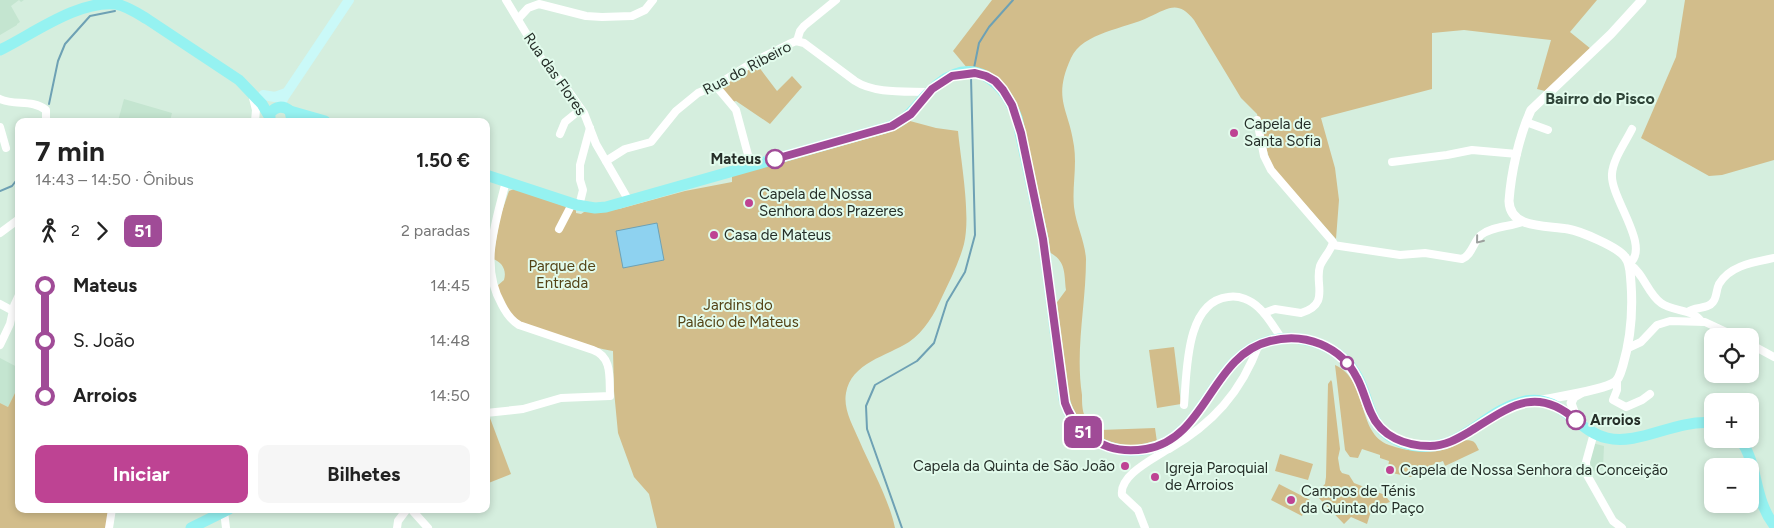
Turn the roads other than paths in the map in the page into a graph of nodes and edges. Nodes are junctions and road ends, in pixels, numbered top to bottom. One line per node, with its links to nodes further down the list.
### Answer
1 (348, 0): 11 (main road)
2 (506, 0): 6 (street, Rua das Flores)
3 (653, 0): 6 (street)
4 (836, 0): 7 (street)
5 (1642, 0): 23 (street)
6 (518, 19): 15 (street, Rua das Flores)
7 (797, 41): 10 (street, Rua do Ribeiro); 12 (street, Rua do Ribeiro)
8 (0, 50): 9 (main road)
9 (244, 84): 13 (main road); 18 (street); 19 (main road)
10 (715, 86): 31 (street, Rua do Ribeiro); 33 (street)
11 (289, 89): 13 (main road); 16 (main road)
12 (929, 92): 33 (main road); 70 (main road)
13 (263, 95): 16 (main road)
14 (0, 99): 17 (street)
15 (581, 109): 25 (street, Rua das Flores); 28 (street)
16 (285, 111): 20 (main road); 21 (main road)
17 (46, 118)
18 (255, 118)
19 (268, 118)
20 (270, 118)
21 (313, 118)
22 (1257, 120): 42 (street)
23 (1526, 122): 27 (street); 30 (street)
24 (0, 127): 29 (street)
25 (590, 128): 31 (street, Rua das Flores); 37 (street)
26 (1632, 129): 46 (street)
27 (1548, 130)
28 (560, 134)
29 (6, 148)
30 (1517, 154): 32 (street); 38 (street)
31 (606, 161): 36 (street, Rua das Flores)
32 (1392, 162)
33 (751, 166): 36 (main road)
34 (490, 176): 35 (main road)
35 (506, 181): 37 (main road); 43 (street)
36 (629, 201): 37 (main road)
37 (576, 205): 40 (street)
38 (1522, 222): 42 (street, one-way to 42); 46 (street)
39 (15, 223): 41 (street)
40 (559, 229)
41 (0, 233)
42 (1333, 245): 51 (street)
43 (490, 258)
44 (490, 258): 66 (street)
45 (1774, 258): 50 (street)
46 (1629, 264): 50 (street); 57 (street)
47 (15, 302): 49 (street)
48 (0, 304): 49 (street)
49 (13, 311): 56 (street)
50 (1688, 312): 52 (street)
51 (1264, 313): 54 (street); 64 (street)
52 (1701, 321): 53 (street); 57 (street)
53 (1720, 328)
54 (1276, 340): 55 (main road); 63 (main road)
55 (1259, 344): 70 (main road); 72 (street)
56 (0, 345)
57 (1628, 348): 60 (street)
58 (1759, 349): 59 (street)
59 (1774, 357)
60 (1617, 380): 61 (street); 62 (street)
61 (1576, 394): 63 (street); 65 (street); 67 (street)
62 (1650, 394)
63 (1539, 401): 65 (main road)
64 (1184, 405)
65 (1559, 407): 67 (main road)
66 (490, 413)
67 (1576, 420): 69 (main road)
68 (1704, 423): 69 (main road)
69 (1594, 433): 85 (street)
70 (1179, 434): 72 (street)
71 (1745, 448): 78 (main road)
72 (1169, 449): 84 (street)
73 (112, 513): 79 (street)
74 (221, 513): 80 (main road)
75 (227, 513): 81 (street)
76 (404, 513): 82 (street)
77 (415, 513): 83 (street)
78 (1774, 526)
79 (110, 528)
80 (191, 528)
81 (226, 528)
82 (397, 528)
83 (428, 528)
84 (1145, 528)
85 (1622, 528)

